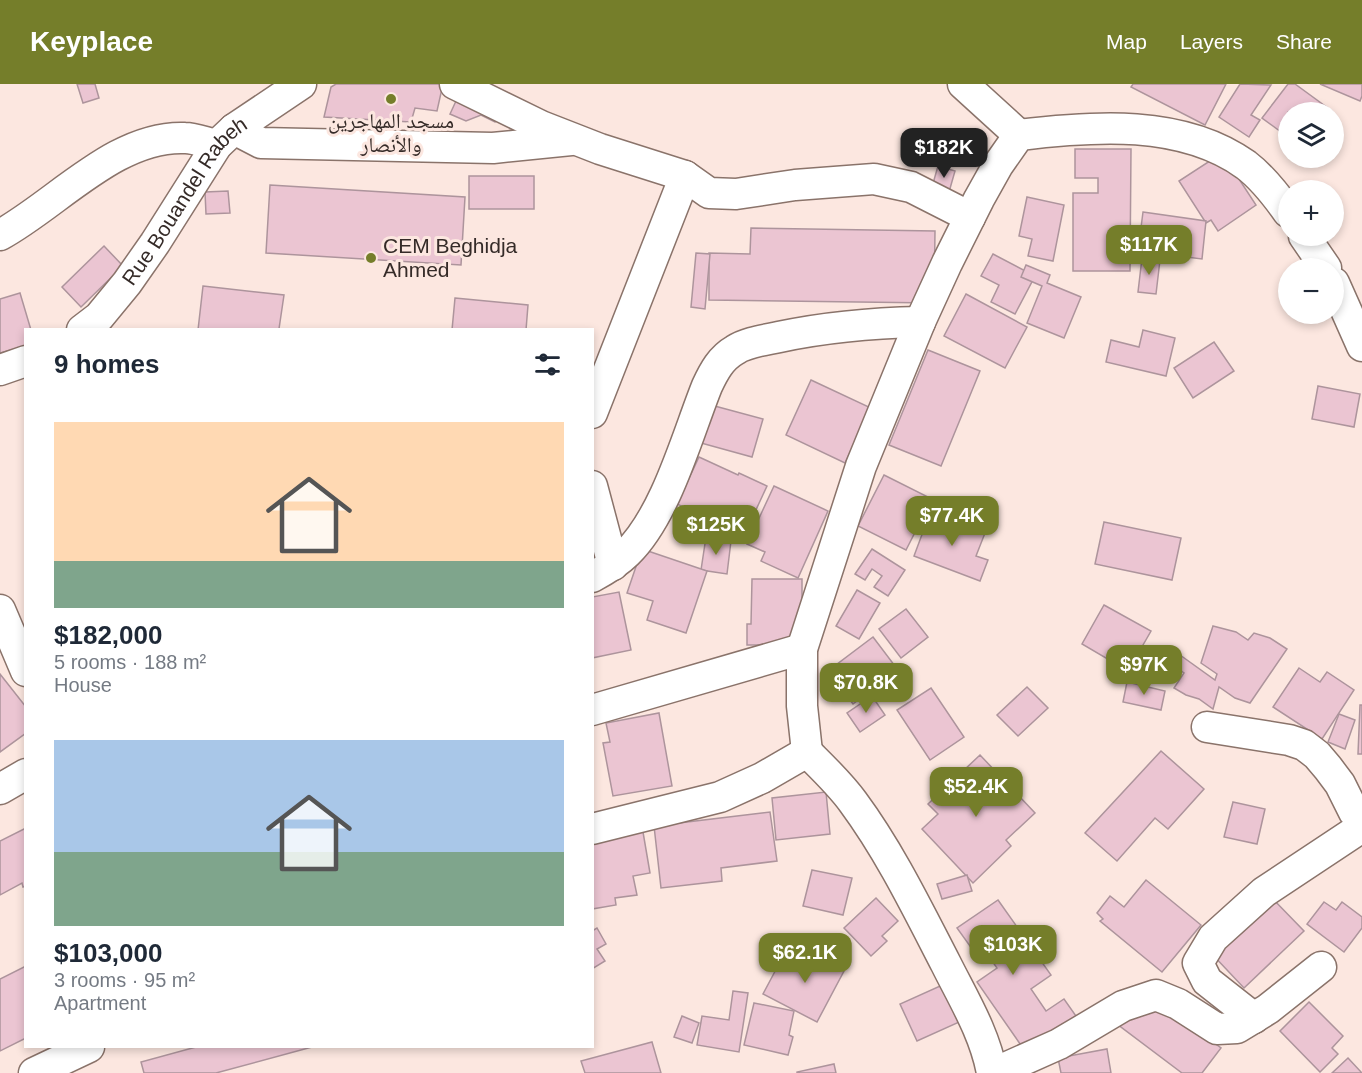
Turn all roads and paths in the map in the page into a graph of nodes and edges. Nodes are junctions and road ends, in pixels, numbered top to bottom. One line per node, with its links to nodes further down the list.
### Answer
1 (301, 84): 5 (street, Rue Bouandel Rabeh)
2 (455, 84): 6 (street)
3 (963, 84): 4 (street)
4 (1019, 135): 8 (street); 9 (street)
5 (226, 137): 6 (street); 10 (street); 13 (street, Rue Bouandel Rabeh)
6 (577, 140): 7 (street)
7 (686, 176): 9 (street); 17 (street)
8 (1278, 198)
9 (970, 217): 12 (street)
10 (0, 236)
11 (1344, 306): 14 (street)
12 (920, 322): 19 (street); 21 (street)
13 (85, 328)
14 (1362, 346)
15 (24, 362): 16 (street)
16 (0, 370)
17 (594, 408)
18 (594, 503): 19 (street)
19 (602, 571)
20 (9, 610): 22 (street)
21 (802, 649): 23 (street); 25 (street)
22 (24, 664)
23 (594, 709)
24 (1207, 727): 28 (street)
25 (807, 752): 30 (street); 35 (street)
26 (24, 775): 27 (street)
27 (0, 789)
28 (1362, 822)
29 (1362, 827): 32 (street)
30 (594, 828)
31 (1321, 967): 32 (street)
32 (1254, 1018): 35 (street)
33 (87, 1048): 34 (street)
34 (34, 1073)
35 (993, 1073)

